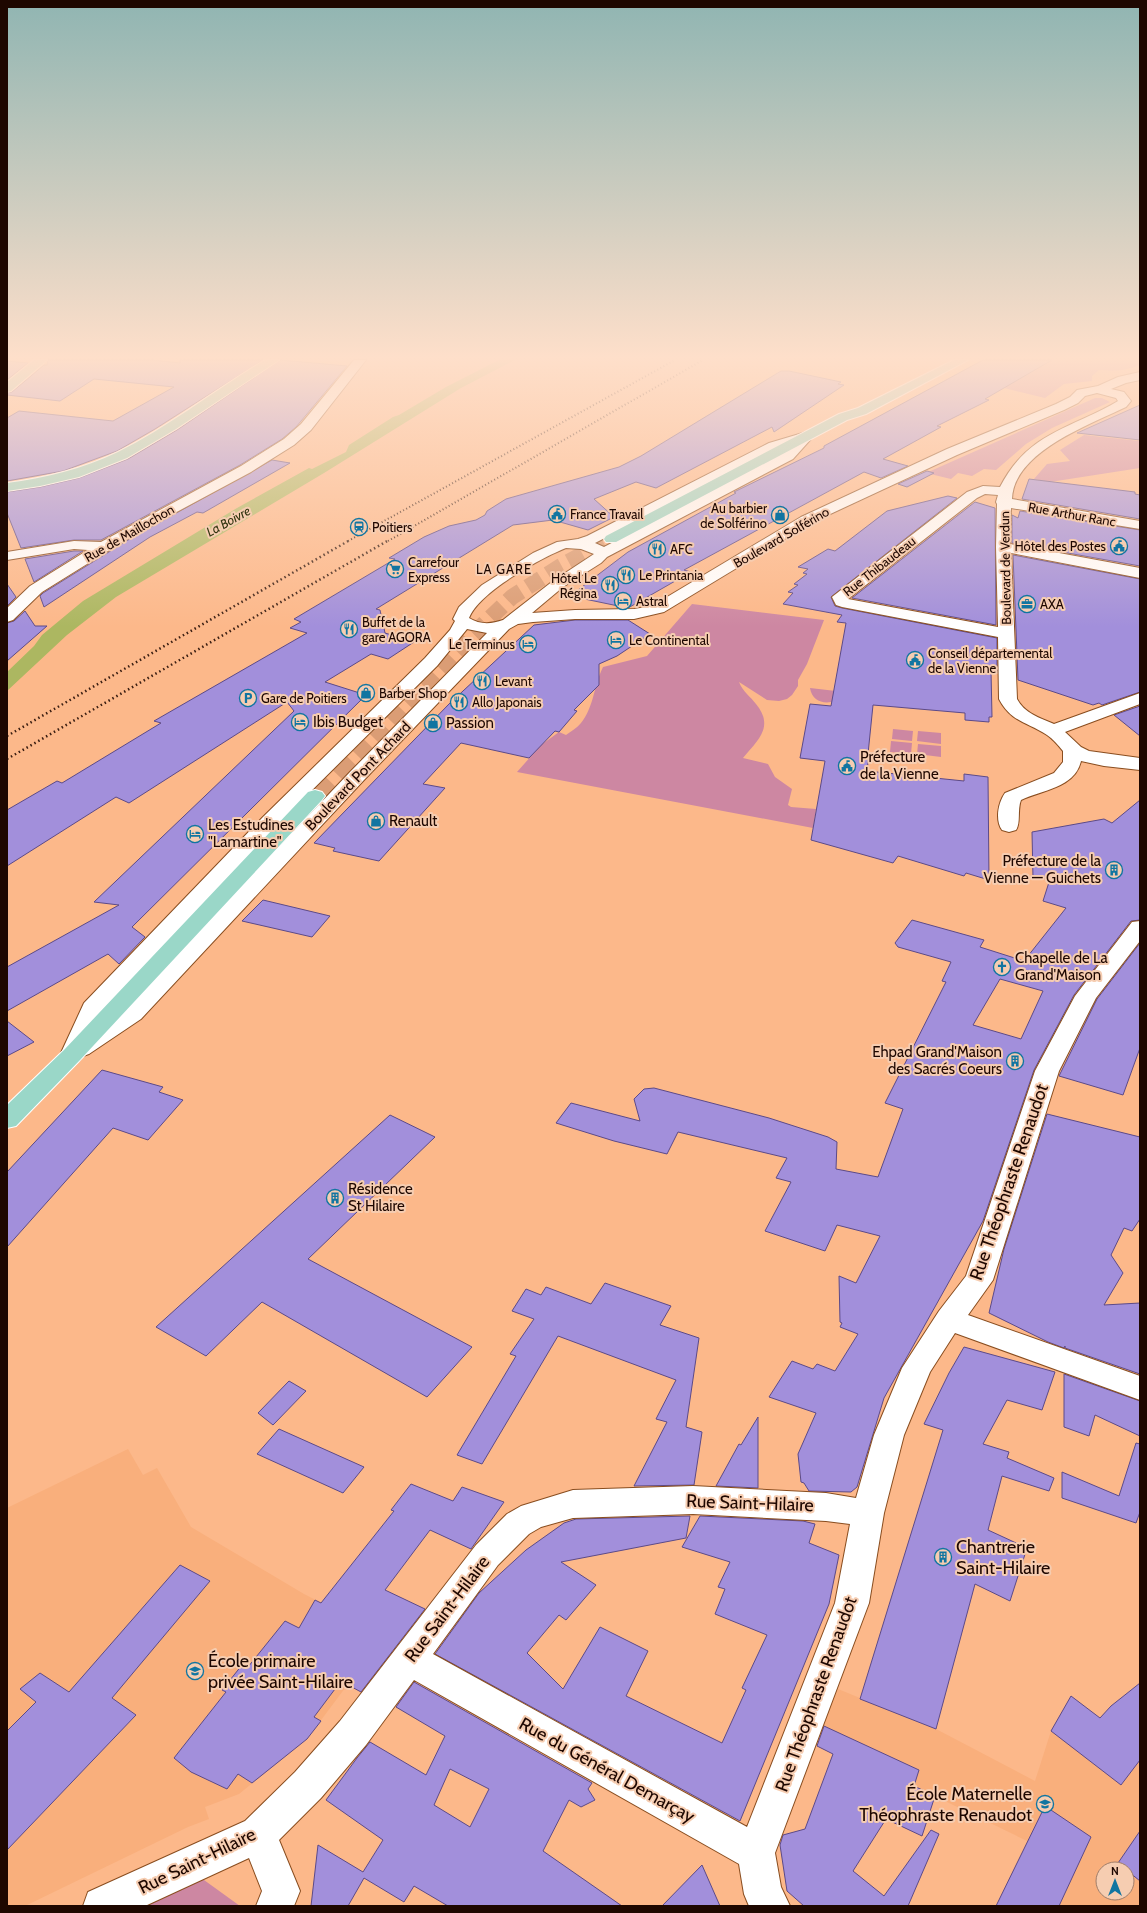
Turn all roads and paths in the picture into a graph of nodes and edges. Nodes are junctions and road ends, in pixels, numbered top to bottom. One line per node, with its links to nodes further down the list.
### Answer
1 (132, 449): 8 (main road)
2 (277, 449): 13 (street, Rue de Maillochon)
3 (768, 449): 12 (street)
4 (781, 449): 11 (main road)
5 (794, 449): 15 (street, Boulevard Pont Achard)
6 (958, 449): 19 (street, Boulevard Solférino)
7 (1037, 449): 9 (street, Boulevard de Verdun)
8 (7, 487)
9 (1004, 497): 10 (street, Rue Arthur Ranc); 14 (street, Boulevard de Verdun); 23 (street, Rue Thibaudeau)
10 (1140, 525)
11 (611, 540)
12 (579, 544): 15 (street); 21 (street, Boulevard Pont Achard)
13 (104, 547): 16 (street); 20 (street, Rue de Maillochon)
14 (1003, 547): 17 (street); 23 (street, Boulevard de Verdun)
15 (602, 554): 18 (street, Boulevard Pont Achard)
16 (7, 556)
17 (1140, 573)
18 (545, 594): 19 (street, Boulevard Solférino); 22 (street, Boulevard Pont Achard)
19 (597, 614): 22 (street, Boulevard Solférino)
20 (7, 617)
21 (463, 621): 22 (street, Boulevard Solférino); 31 (street, Boulevard Pont Achard)
22 (508, 623): 31 (street, Boulevard Pont Achard)
23 (1007, 634): 25 (street, Boulevard de Verdun)
24 (1140, 698): 25 (street)
25 (1052, 731): 26 (street)
26 (1072, 758): 27 (street); 29 (street)
27 (1140, 764)
28 (315, 796): 31 (main road, Boulevard Pont Achard)
29 (1009, 826)
30 (1140, 926): 33 (street, Rue Théophraste Renaudot)
31 (72, 1055): 32 (main road, Boulevard Pont Achard)
32 (7, 1120)
33 (949, 1319): 34 (street); 35 (street, Rue Théophraste Renaudot)
34 (1140, 1388)
35 (868, 1513): 36 (street, Rue Saint-Hilaire); 38 (street, Rue Théophraste Renaudot)
36 (409, 1659): 37 (street, Rue Saint-Hilaire); 38 (street, Rue du Général Demarçay)
37 (258, 1834): 39 (street, Rue Saint-Hilaire); 40 (street)
38 (756, 1853): 41 (street)
39 (102, 1906)
40 (275, 1906)
41 (772, 1906)

